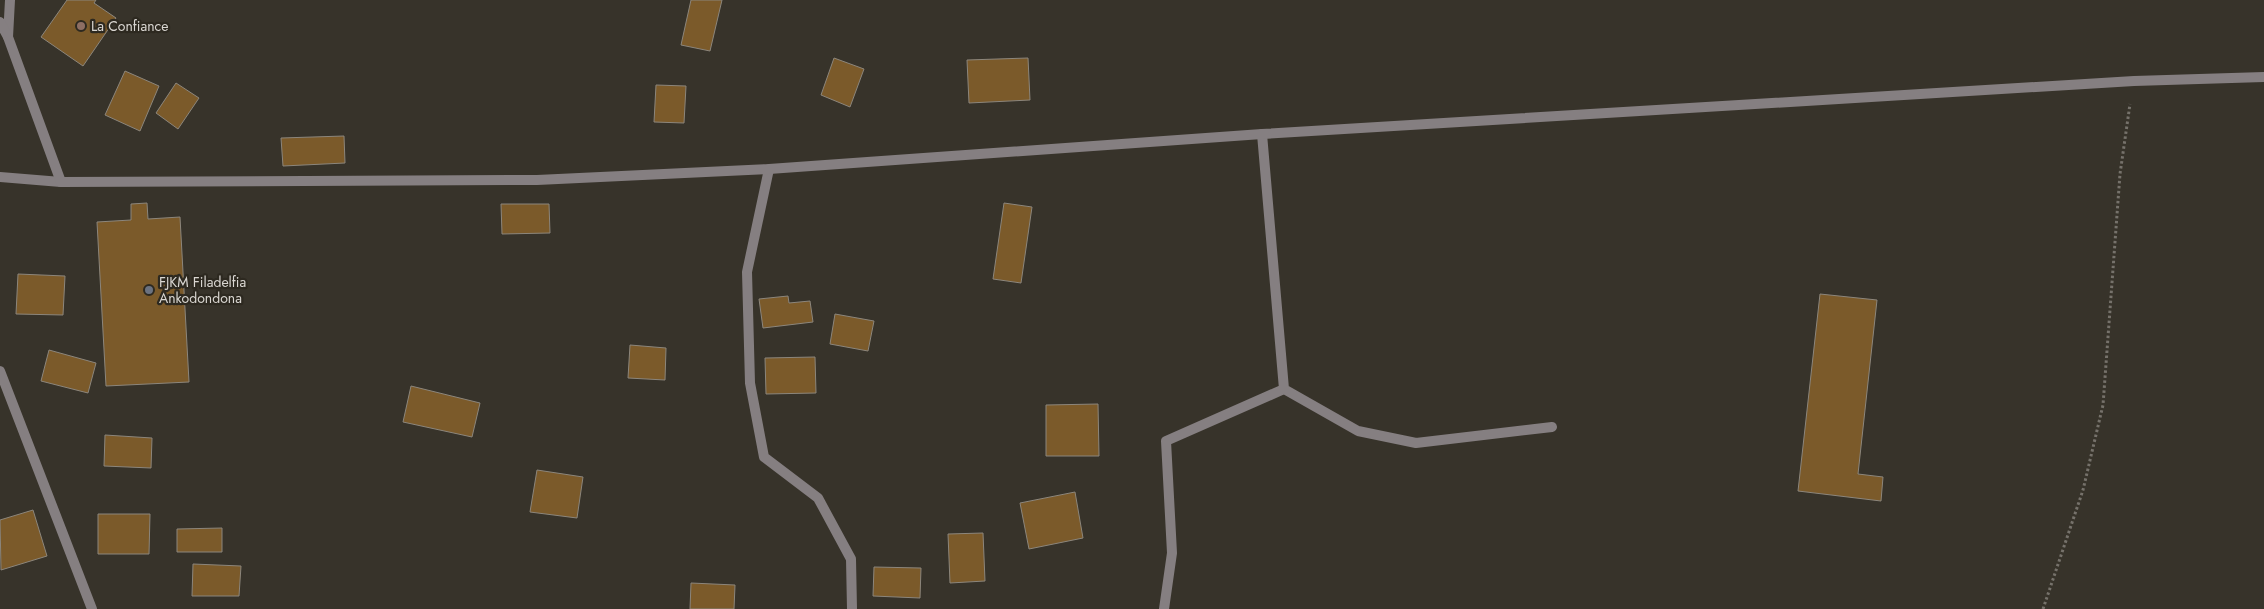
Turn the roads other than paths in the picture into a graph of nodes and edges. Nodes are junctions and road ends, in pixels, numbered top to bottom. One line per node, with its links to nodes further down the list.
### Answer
1 (10, 0): 3 (street)
2 (0, 22): 3 (street)
3 (8, 37): 8 (street)
4 (2264, 77): 5 (street)
5 (1262, 134): 6 (street); 10 (street)
6 (769, 170): 8 (street); 13 (street)
7 (0, 176): 8 (street)
8 (62, 182)
9 (0, 371): 12 (street)
10 (1284, 389): 11 (street); 14 (street)
11 (1552, 427)
12 (92, 609)
13 (852, 609)
14 (1164, 609)

